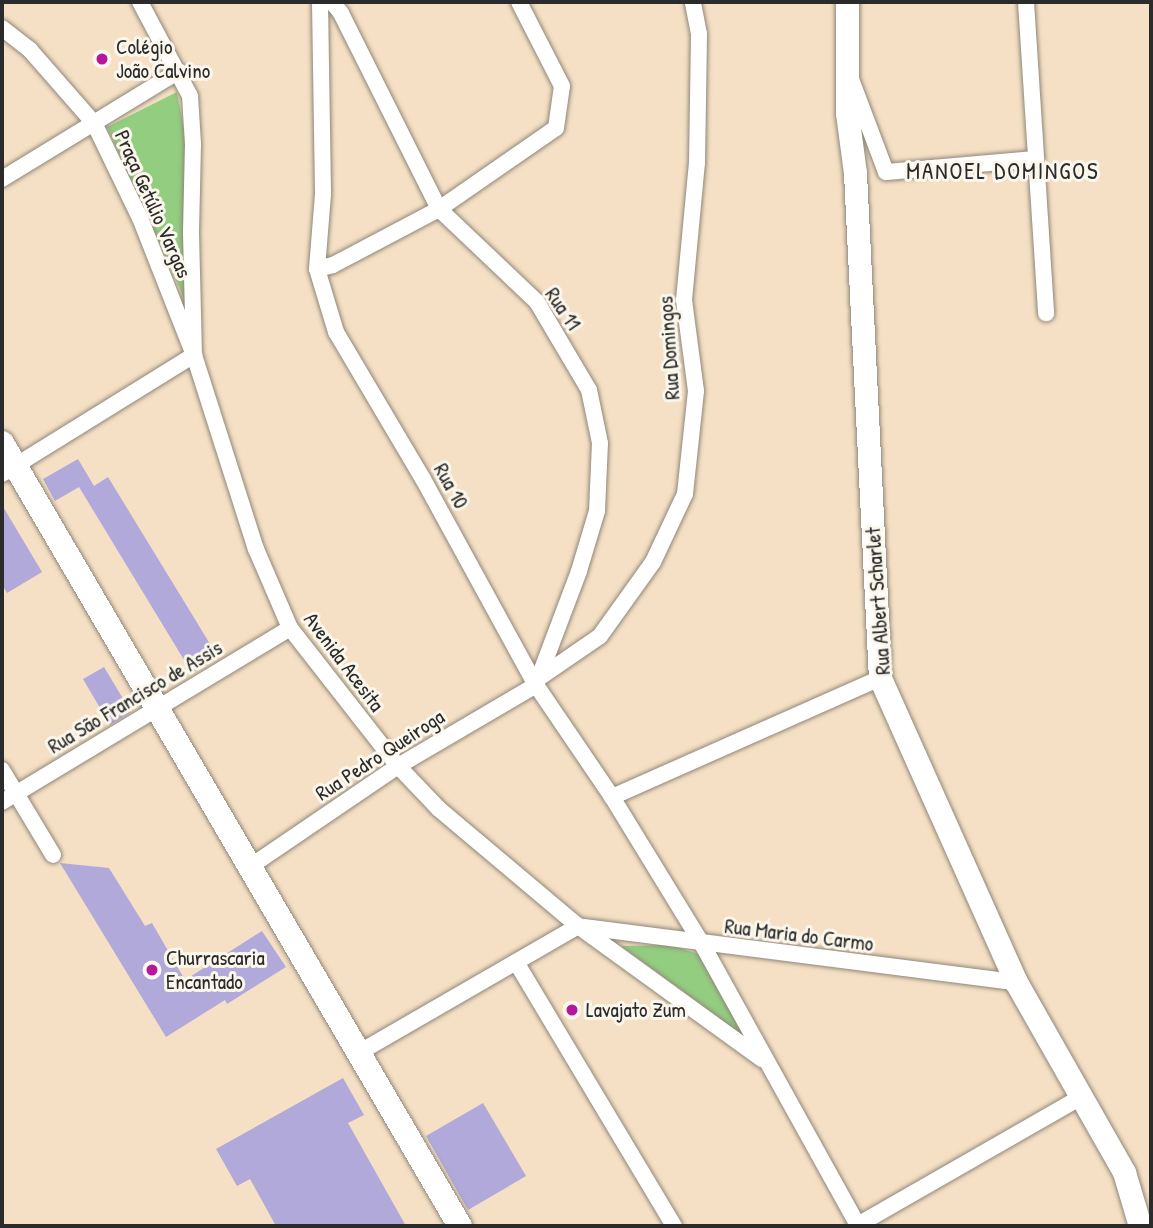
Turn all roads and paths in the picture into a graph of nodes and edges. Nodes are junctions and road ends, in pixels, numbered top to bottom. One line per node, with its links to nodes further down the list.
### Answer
1 (140, 2): 10 (street, Avenida Acesita)
2 (320, 2): 15 (street, Rua 10)
3 (332, 2): 14 (street, Rua 11)
4 (519, 2): 14 (street)
5 (693, 2): 22 (street, Rua Domingos)
6 (847, 2): 9 (main road, Rua Albert Scharlet)
7 (1026, 2): 12 (street)
8 (2, 27): 11 (street)
9 (846, 67): 12 (street); 21 (main road, Rua Albert Scharlet)
10 (178, 71): 11 (street, Praça Getúlio Vargas); 17 (street, Avenida Acesita)
11 (94, 123): 13 (street); 17 (street, Praça Getúlio Vargas)
12 (1035, 159): 16 (street)
13 (2, 179)
14 (439, 209): 15 (street); 22 (street, Rua 11)
15 (317, 269): 22 (street, Rua 10)
16 (1045, 313)
17 (194, 355): 19 (street); 20 (street, Avenida Acesita)
18 (2, 443): 19 (main road)
19 (9, 470): 23 (main road)
20 (290, 628): 23 (street, Rua São Francisco de Assis); 24 (street, Avenida Acesita)
21 (880, 678): 27 (street); 34 (main road, Rua Albert Scharlet)
22 (537, 682): 24 (street, Rua Pedro Queiroga); 27 (street, Rua 10)
23 (158, 708): 26 (street, Rua São Francisco de Assis); 30 (main road)
24 (398, 766): 30 (street, Rua Pedro Queiroga); 31 (street, Avenida Acesita)
25 (2, 770): 26 (street)
26 (16, 793): 28 (street, Rua São Francisco de Assis); 29 (street)
27 (612, 797): 32 (street, Rua 10)
28 (2, 802)
29 (53, 855)
30 (251, 866): 35 (main road)
31 (578, 926): 32 (street, Rua Maria do Carmo); 33 (street); 36 (street, Avenida Acesita)
32 (702, 944): 34 (street, Rua Maria do Carmo); 36 (street, Rua 10)
33 (516, 962): 35 (street); 39 (street)
34 (1016, 982): 37 (main road, Rua Albert Scharlet)
35 (360, 1052): 38 (main road)
36 (767, 1063): 40 (street, Rua 10)
37 (1081, 1097): 40 (street); 41 (main road, Rua Albert Scharlet)
38 (460, 1226)
39 (674, 1226)
40 (857, 1226)
41 (1140, 1226)

